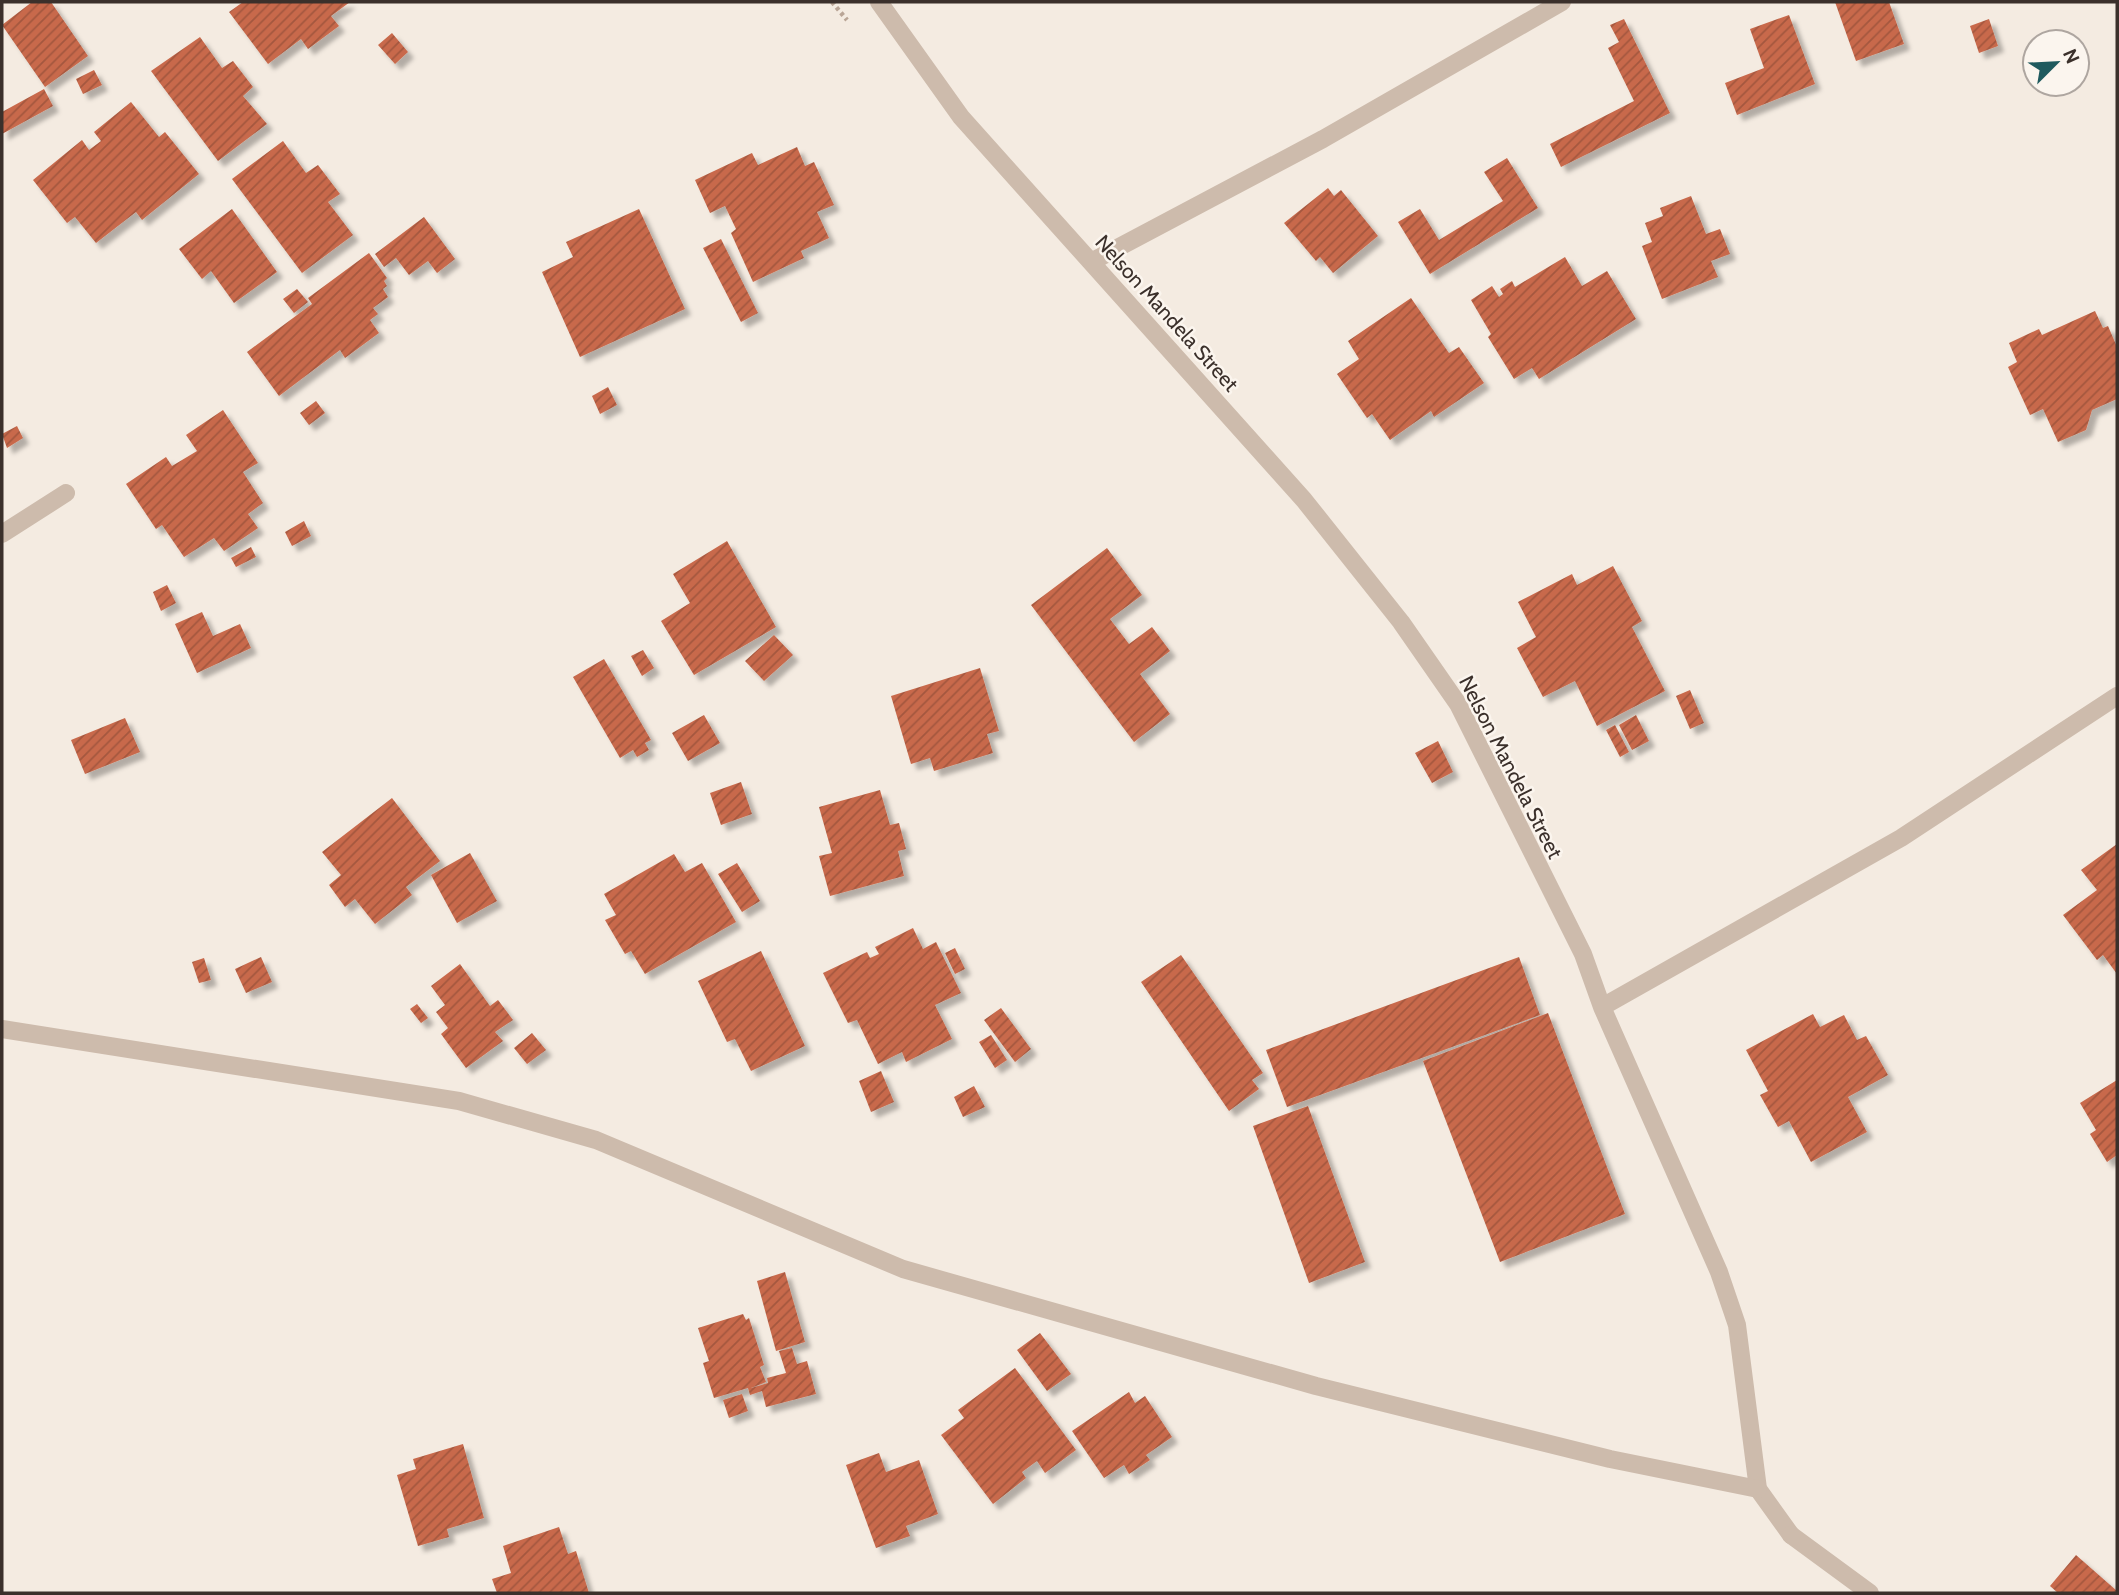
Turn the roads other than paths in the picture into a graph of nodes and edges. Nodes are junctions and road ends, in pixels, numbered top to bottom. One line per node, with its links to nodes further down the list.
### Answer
1 (879, 2): 3 (street, Nelson Mandela Street)
2 (1562, 2): 3 (street)
3 (1091, 262): 7 (street, Nelson Mandela Street)
4 (66, 493): 5 (street)
5 (2, 534)
6 (2117, 696): 7 (street)
7 (1602, 1007): 9 (street, Nelson Mandela Street)
8 (2, 1029): 9 (street)
9 (1758, 1489): 10 (street, Nelson Mandela Street)
10 (1870, 1593)

